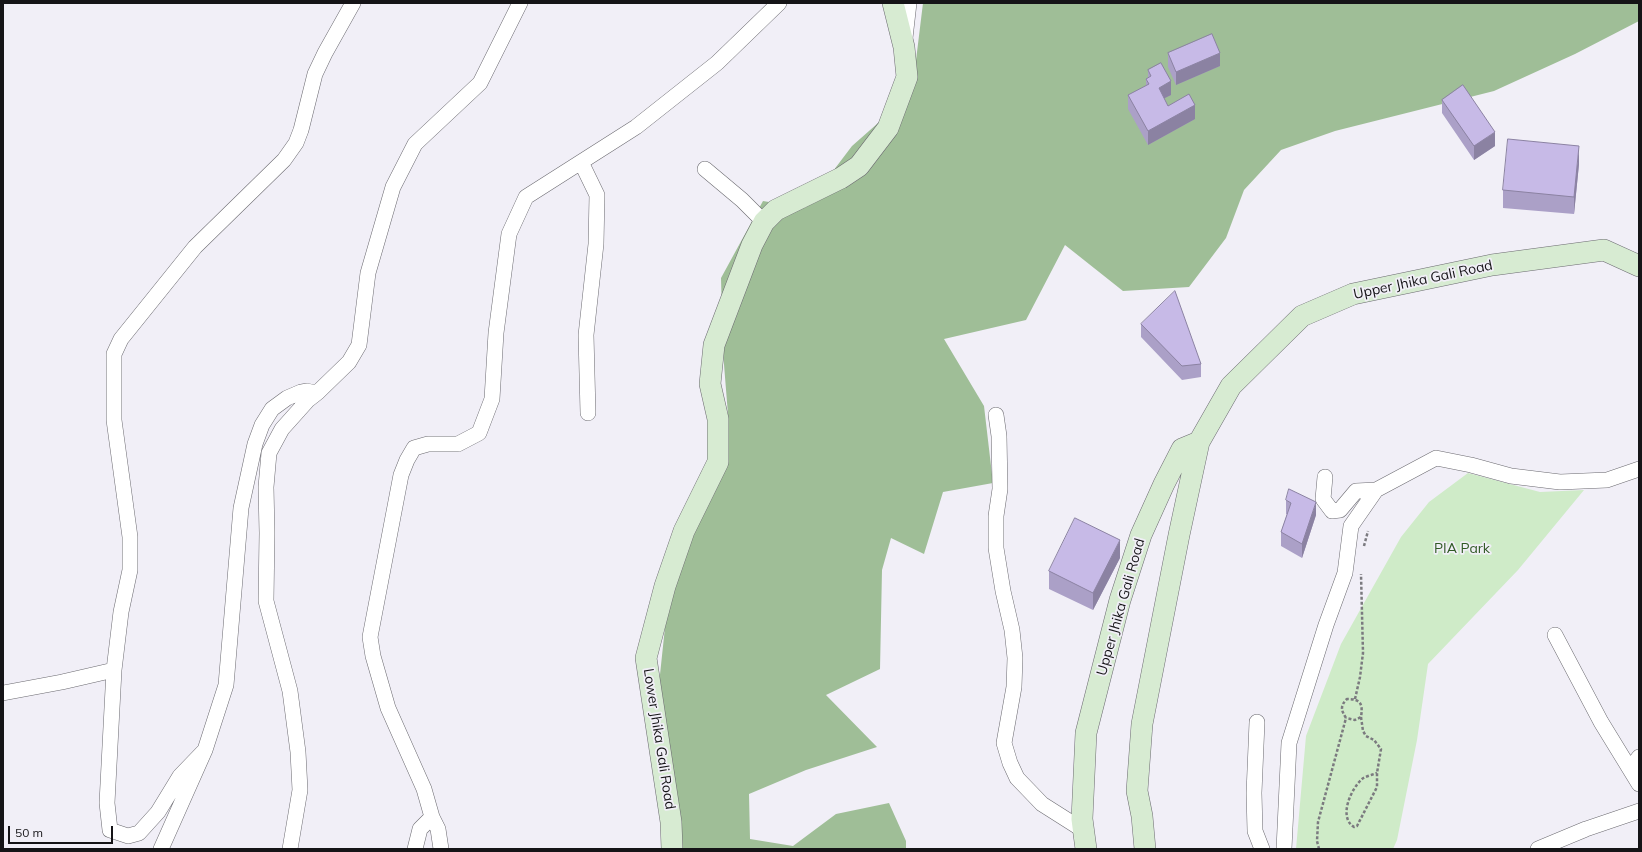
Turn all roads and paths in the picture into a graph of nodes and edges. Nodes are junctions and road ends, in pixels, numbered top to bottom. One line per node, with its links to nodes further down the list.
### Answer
1 (353, 3): 22 (street)
2 (520, 3): 11 (street)
3 (779, 3): 7 (street)
4 (892, 3): 6 (main road, Lower Jhika Gali Road)
5 (909, 3): 6 (street)
6 (904, 47): 9 (main road, Lower Jhika Gali Road)
7 (581, 162): 12 (street); 34 (street)
8 (705, 169): 9 (street)
9 (764, 222): 40 (main road, Lower Jhika Gali Road)
10 (1639, 266): 14 (main road, Upper Jhika Gali Road)
11 (317, 393): 28 (street); 37 (street)
12 (588, 414)
13 (996, 415): 35 (street)
14 (1199, 442): 35 (main road, Upper Jhika Gali Road); 41 (main road)
15 (1639, 469): 17 (street)
16 (1324, 477): 17 (street)
17 (1376, 490): 43 (street)
18 (1368, 531): 19 (path)
19 (1363, 551)
20 (1361, 572): 24 (path)
21 (1555, 635): 30 (street)
22 (114, 670): 23 (street); 28 (street)
23 (3, 694)
24 (1355, 699): 25 (path); 26 (path)
25 (1346, 718): 26 (path); 44 (path)
26 (1361, 718): 31 (path)
27 (1257, 722): 42 (street)
28 (205, 750): 36 (street)
29 (1639, 757): 30 (street)
30 (1630, 769): 32 (street)
31 (1377, 773): 31 (path)
32 (1639, 784)
33 (1639, 811): 45 (street)
34 (432, 816): 38 (street); 39 (street)
35 (1085, 839)
36 (161, 849)
37 (290, 849)
38 (415, 849)
39 (441, 849)
40 (672, 849)
41 (1145, 849)
42 (1262, 849)
43 (1284, 849)
44 (1318, 849)
45 (1538, 849)

